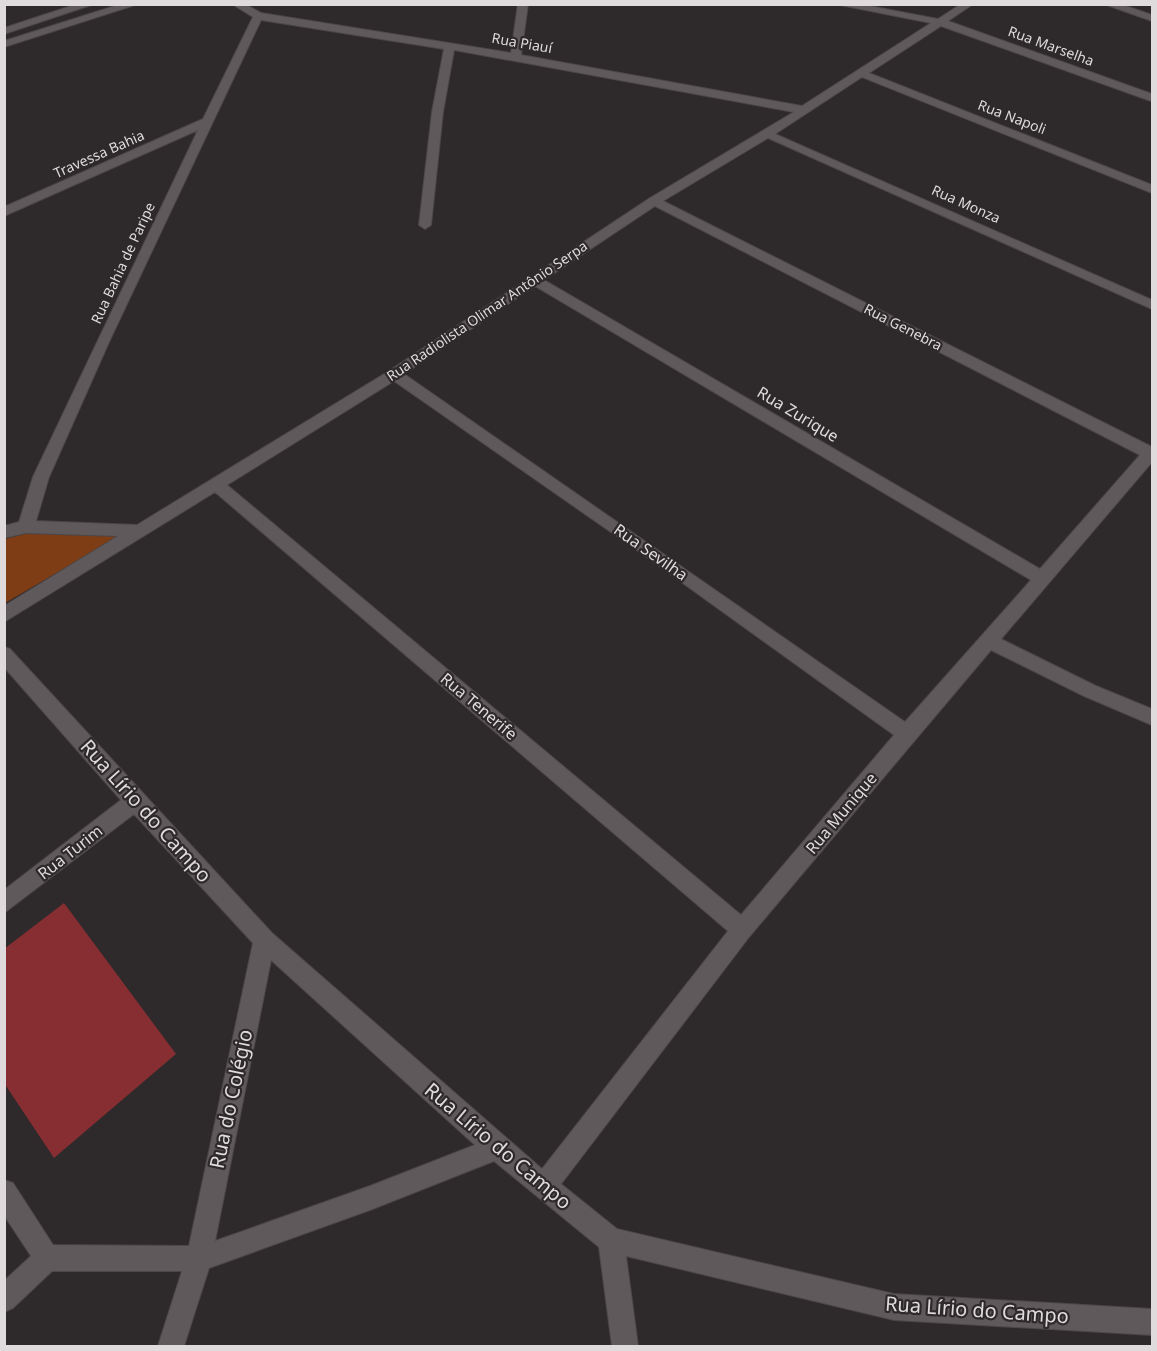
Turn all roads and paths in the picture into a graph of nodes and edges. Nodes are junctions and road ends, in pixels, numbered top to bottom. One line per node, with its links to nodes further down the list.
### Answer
1 (89, 4): 11 (street)
2 (133, 4): 12 (street)
3 (237, 4): 8 (street, Rua Piauí)
4 (523, 4): 14 (street)
5 (840, 4): 10 (street, Rua Marselha)
6 (968, 4): 10 (street, Rua Radiolista Olimar Antônio Serpa)
7 (1109, 4): 9 (street)
8 (258, 16): 13 (street, Rua Piauí); 18 (street, Rua Bahia de Paripe)
9 (1152, 18)
10 (940, 22): 15 (street, Rua Radiolista Olimar Antônio Serpa); 16 (street, Rua Marselha)
11 (4, 31)
12 (4, 44)
13 (450, 45): 14 (street, Rua Piauí); 23 (street)
14 (516, 57): 17 (street, Rua Piauí)
15 (860, 73): 17 (street, Rua Radiolista Olimar Antônio Serpa); 20 (street, Rua Napoli)
16 (1152, 98)
17 (804, 110): 19 (street, Rua Radiolista Olimar Antônio Serpa)
18 (206, 122): 22 (street, Travessa Bahia); 29 (street, Rua Bahia de Paripe)
19 (767, 134): 21 (street, Rua Radiolista Olimar Antônio Serpa); 25 (street, Rua Monza)
20 (1152, 189)
21 (654, 201): 24 (street, Rua Radiolista Olimar Antônio Serpa); 27 (street, Rua Genebra)
22 (4, 212)
23 (425, 225)
24 (534, 280): 26 (street, Rua Radiolista Olimar Antônio Serpa); 32 (street, Rua Zurique)
25 (1152, 305)
26 (394, 374): 28 (street, Rua Radiolista Olimar Antônio Serpa); 37 (street, Rua Sevilha)
27 (1152, 453): 32 (street, Rua Munique)
28 (215, 483): 30 (street, Rua Radiolista Olimar Antônio Serpa); 40 (street, Rua Tenerife)
29 (27, 527): 30 (street); 31 (street)
30 (143, 531): 33 (street, Rua Radiolista Olimar Antônio Serpa)
31 (4, 532)
32 (1043, 579): 34 (street, Rua Munique)
33 (4, 615)
34 (989, 641): 36 (street); 37 (street, Rua Munique)
35 (4, 654): 38 (street, Rua Lírio do Campo)
36 (1152, 717)
37 (907, 734): 40 (street, Rua Munique)
38 (135, 801): 39 (street, Rua Turim); 41 (street, Rua Lírio do Campo)
39 (4, 903)
40 (742, 930): 43 (street, Rua Munique)
41 (264, 940): 42 (street, Rua Lírio do Campo); 47 (street, Rua do Colégio)
42 (497, 1148): 43 (street, Rua Lírio do Campo); 47 (street)
43 (544, 1186): 45 (street, Rua Lírio do Campo)
44 (4, 1192): 46 (street)
45 (611, 1240): 49 (street, Rua Lírio do Campo); 51 (street)
46 (47, 1258): 47 (street); 48 (street)
47 (199, 1259): 50 (street, Rua do Colégio)
48 (4, 1299)
49 (1152, 1322)
50 (171, 1347)
51 (625, 1347)

